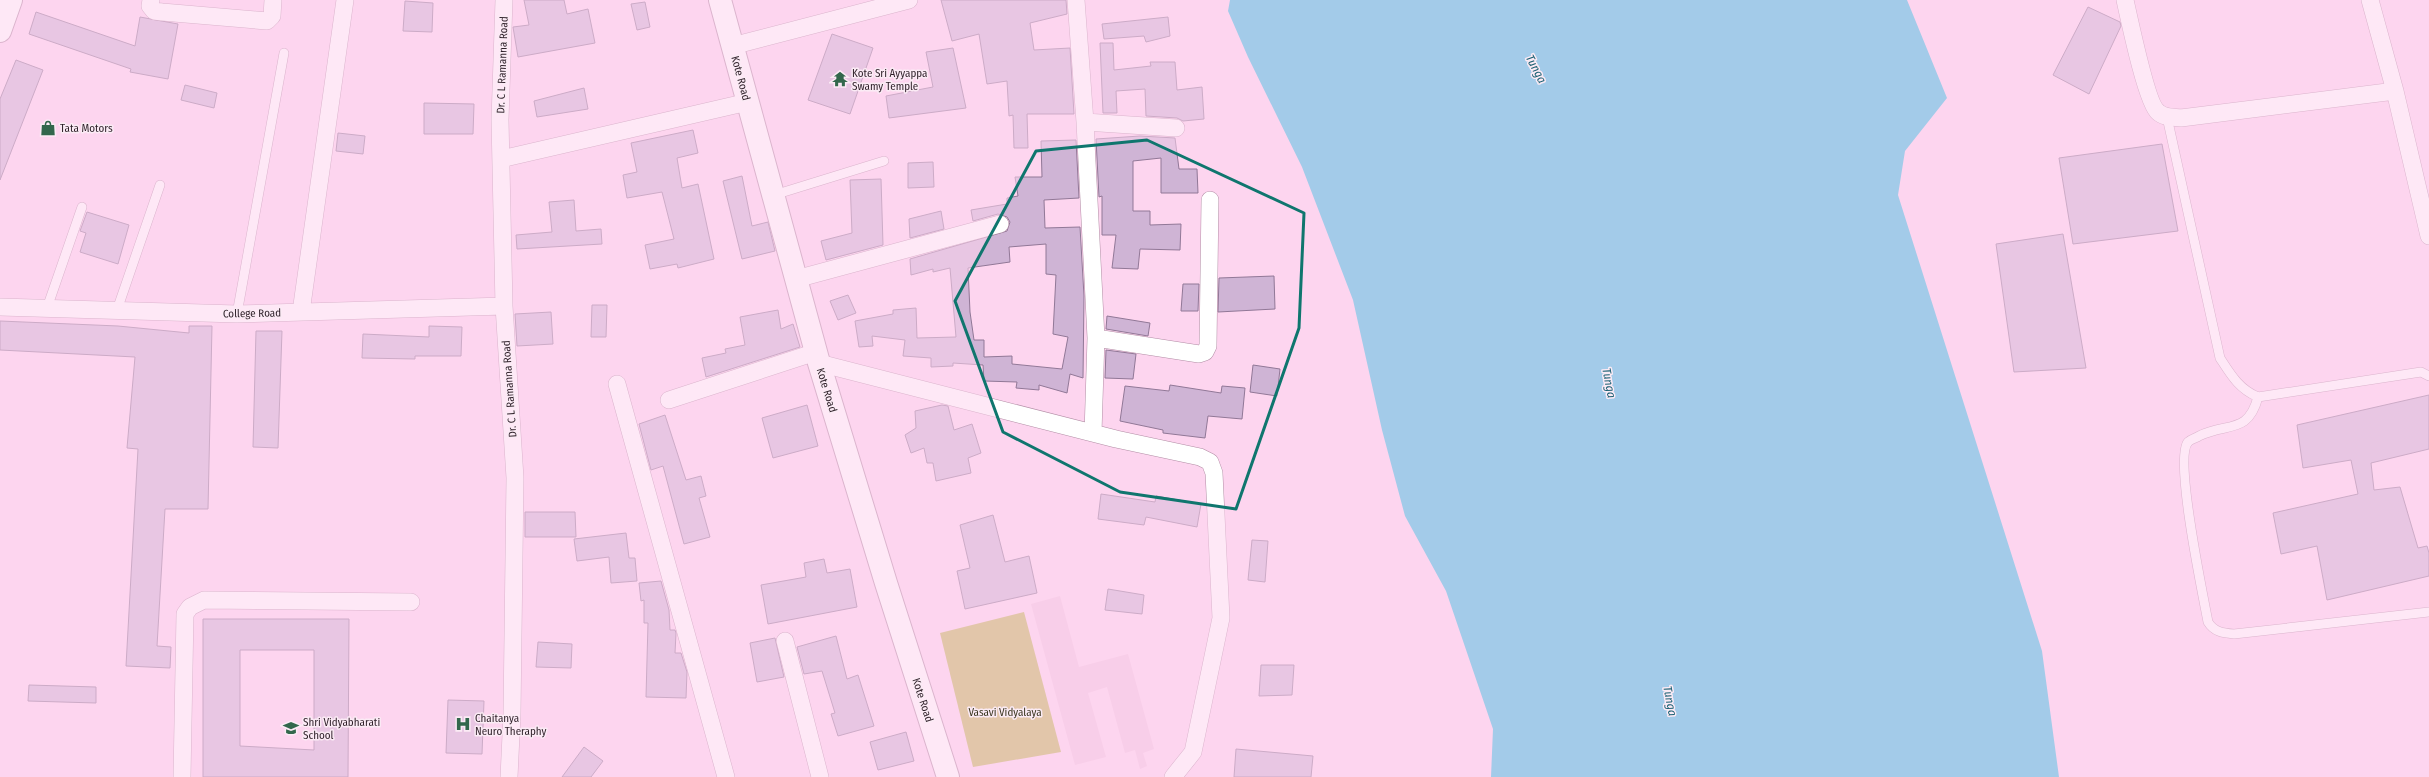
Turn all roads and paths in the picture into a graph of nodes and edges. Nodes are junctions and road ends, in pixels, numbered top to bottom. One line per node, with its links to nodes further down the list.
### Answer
1 (11, 0): 11 (street)
2 (150, 0): 3 (street)
3 (273, 0)
4 (345, 0): 32 (street)
5 (504, 0): 19 (street, Dr. C L Ramanna Road)
6 (720, 0): 12 (street, Kote Road)
7 (909, 0): 12 (street)
8 (1076, 0): 17 (street)
9 (2125, 0): 16 (street)
10 (2370, 0): 14 (street)
11 (0, 31)
12 (732, 46): 15 (street, Kote Road)
13 (284, 53): 33 (lane)
14 (2395, 91): 16 (street); 26 (street)
15 (748, 102): 19 (street); 22 (street, Kote Road)
16 (2166, 117): 38 (lane)
17 (1085, 122): 18 (street); 34 (street)
18 (1176, 128)
19 (501, 159): 28 (street, Dr. C L Ramanna Road)
20 (884, 161): 22 (lane)
21 (160, 185): 31 (lane)
22 (774, 195): 27 (street, Kote Road)
23 (1210, 200): 34 (street)
24 (82, 207): 30 (lane)
25 (1000, 224): 27 (street)
26 (2429, 236)
27 (796, 279): 35 (street, Kote Road)
28 (504, 306): 32 (street, College Road); 45 (street, Dr. C L Ramanna Road)
29 (0, 307): 30 (street, College Road)
30 (47, 308): 31 (street, College Road)
31 (117, 310): 33 (street, College Road)
32 (301, 312): 33 (street, College Road)
33 (237, 314)
34 (1096, 338): 40 (street)
35 (818, 358): 39 (street); 40 (street); 48 (street, Kote Road)
36 (2429, 376): 38 (lane)
37 (617, 384): 46 (street)
38 (2258, 397): 42 (lane)
39 (669, 400)
40 (1093, 433): 49 (street)
41 (411, 602): 44 (street)
42 (2429, 612)
43 (785, 641): 47 (street)
44 (182, 777)
45 (509, 777)
46 (726, 777)
47 (820, 777)
48 (948, 777)
49 (1174, 777)

